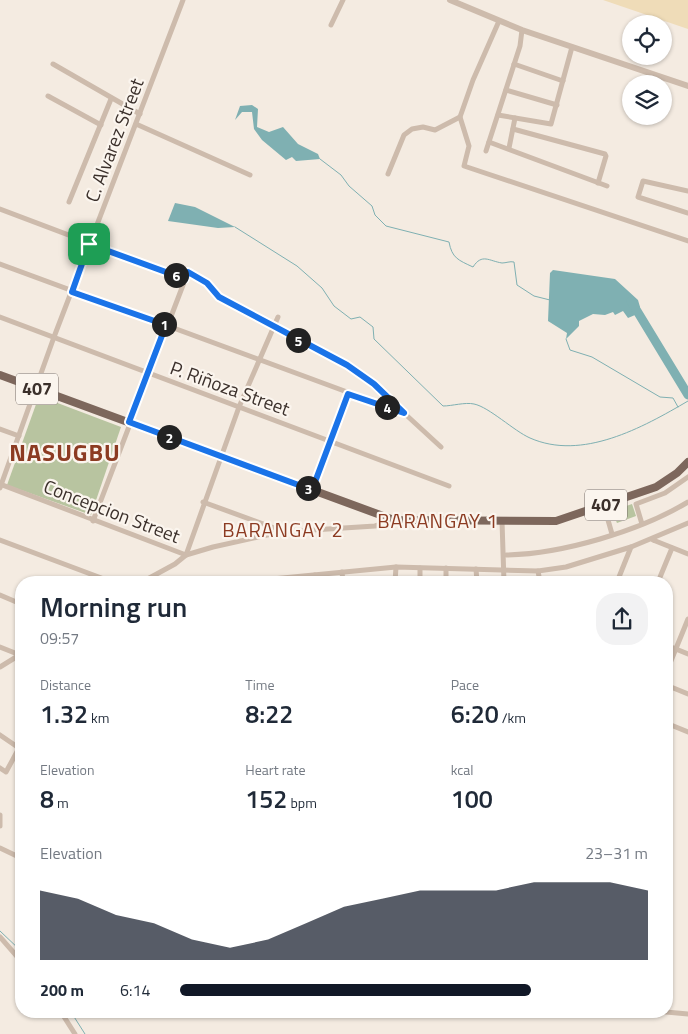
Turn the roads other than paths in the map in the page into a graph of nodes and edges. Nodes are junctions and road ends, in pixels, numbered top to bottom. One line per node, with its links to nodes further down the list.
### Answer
1 (183, 0): 16 (street, C. Alvarez Street)
2 (343, 0): 5 (street)
3 (450, 0): 4 (street)
4 (499, 21): 6 (street); 18 (street)
5 (331, 25)
6 (522, 30): 7 (street); 9 (street)
7 (572, 47): 10 (street); 11 (street)
8 (52, 64): 14 (street)
9 (514, 64): 10 (street); 12 (street)
10 (563, 81): 15 (street)
11 (688, 86)
12 (506, 90): 15 (street); 17 (street)
13 (48, 96): 21 (street)
14 (111, 98): 16 (street); 21 (street)
15 (557, 105): 19 (street)
16 (140, 114): 20 (street, C. Alvarez Street)
17 (498, 115): 19 (street); 23 (street)
18 (460, 117): 26 (street); 34 (street)
19 (515, 118): 22 (street)
20 (136, 124): 27 (street); 35 (street, C. Alvarez Street)
21 (101, 125): 31 (street)
22 (513, 129): 24 (street); 28 (street)
23 (489, 142): 24 (street); 25 (street)
24 (509, 148): 28 (street)
25 (486, 151)
26 (388, 174)
27 (250, 175)
28 (598, 183): 29 (street)
29 (607, 186)
30 (688, 191): 33 (street)
31 (68, 202)
32 (0, 209): 35 (street)
33 (688, 213)
34 (687, 238)
35 (89, 244): 37 (street); 38 (street, C. Alvarez Street)
36 (0, 264): 38 (street)
37 (185, 279): 41 (street); 42 (street)
38 (72, 292): 41 (street); 43 (street, C. Alvarez Street)
39 (278, 316): 42 (street)
40 (0, 317): 43 (street, P. Riñoza Street)
41 (166, 325): 44 (street); 45 (street)
42 (272, 326): 44 (street); 50 (street)
43 (54, 337): 45 (street, P. Riñoza Street); 47 (street, C. Alvarez Street)
44 (258, 359): 48 (street); 49 (street)
45 (147, 374): 49 (street, P. Riñoza Street); 51 (street)
46 (0, 375): 47 (main road, 407)
47 (36, 388): 51 (main road, 407); 53 (street, C. Alvarez Street)
48 (348, 394): 50 (street); 54 (street)
49 (239, 407): 54 (street, P. Riñoza Street); 56 (street)
50 (404, 413): 55 (street)
51 (129, 422): 56 (main road, 407); 65 (street)
52 (0, 429): 53 (street)
53 (19, 436): 59 (street, C. Alvarez Street)
54 (331, 442): 60 (street, P. Riñoza Street); 61 (street)
55 (441, 446)
56 (220, 456): 61 (main road, 407); 62 (street)
57 (688, 462): 64 (main road, 407)
58 (688, 477): 69 (street)
59 (0, 485): 65 (street, Concepcion Street)
60 (449, 486)
61 (312, 490): 66 (main road, 407)
62 (203, 502): 70 (street); 77 (street)
63 (688, 502): 69 (street)
64 (604, 506): 67 (main road, 407); 71 (street)
65 (93, 520): 77 (street, Concepcion Street)
66 (394, 520): 67 (main road, 407); 70 (street)
67 (502, 522): 83 (street)
68 (688, 523): 73 (street)
69 (642, 524): 71 (street)
70 (281, 532): 77 (street)
71 (612, 534): 78 (street)
72 (0, 540): 87 (street)
73 (652, 540): 74 (street); 75 (street)
74 (631, 547): 84 (street); 97 (street)
75 (672, 548): 76 (street); 98 (street)
76 (688, 554)
77 (186, 555): 88 (street)
78 (506, 555)
79 (396, 567): 80 (street); 85 (street); 91 (street)
80 (420, 568): 81 (street); 92 (street)
81 (446, 568): 82 (street); 93 (street)
82 (476, 569): 83 (street); 94 (street)
83 (504, 569): 84 (street); 95 (street)
84 (538, 571): 96 (street)
85 (342, 572): 86 (street); 90 (street)
86 (315, 575): 89 (street)
87 (96, 576)
88 (153, 576)
89 (310, 576)
90 (342, 576)
91 (395, 576)
92 (420, 576)
93 (446, 576)
94 (477, 576)
95 (504, 576)
96 (539, 576)
97 (619, 576)
98 (660, 576)
99 (0, 595): 100 (street)
100 (15, 601)
101 (688, 619): 104 (street)
102 (0, 647): 105 (street)
103 (673, 648): 104 (street)
104 (676, 649): 106 (street); 107 (street)
105 (15, 652)
106 (688, 654)
107 (673, 656)
108 (15, 658): 109 (street)
109 (0, 667)
110 (673, 688): 111 (street)
111 (688, 694)
112 (673, 726): 113 (street)
113 (688, 732)
114 (0, 735): 115 (street)
115 (15, 745)
116 (15, 755): 117 (street)
117 (0, 768)
118 (0, 815): 119 (street)
119 (0, 826)
120 (0, 848): 121 (street)
121 (15, 855)
122 (0, 937): 123 (street)
123 (15, 954)
124 (673, 1013): 125 (street)
125 (688, 1014)
126 (65, 1018): 127 (street)
127 (75, 1034)

